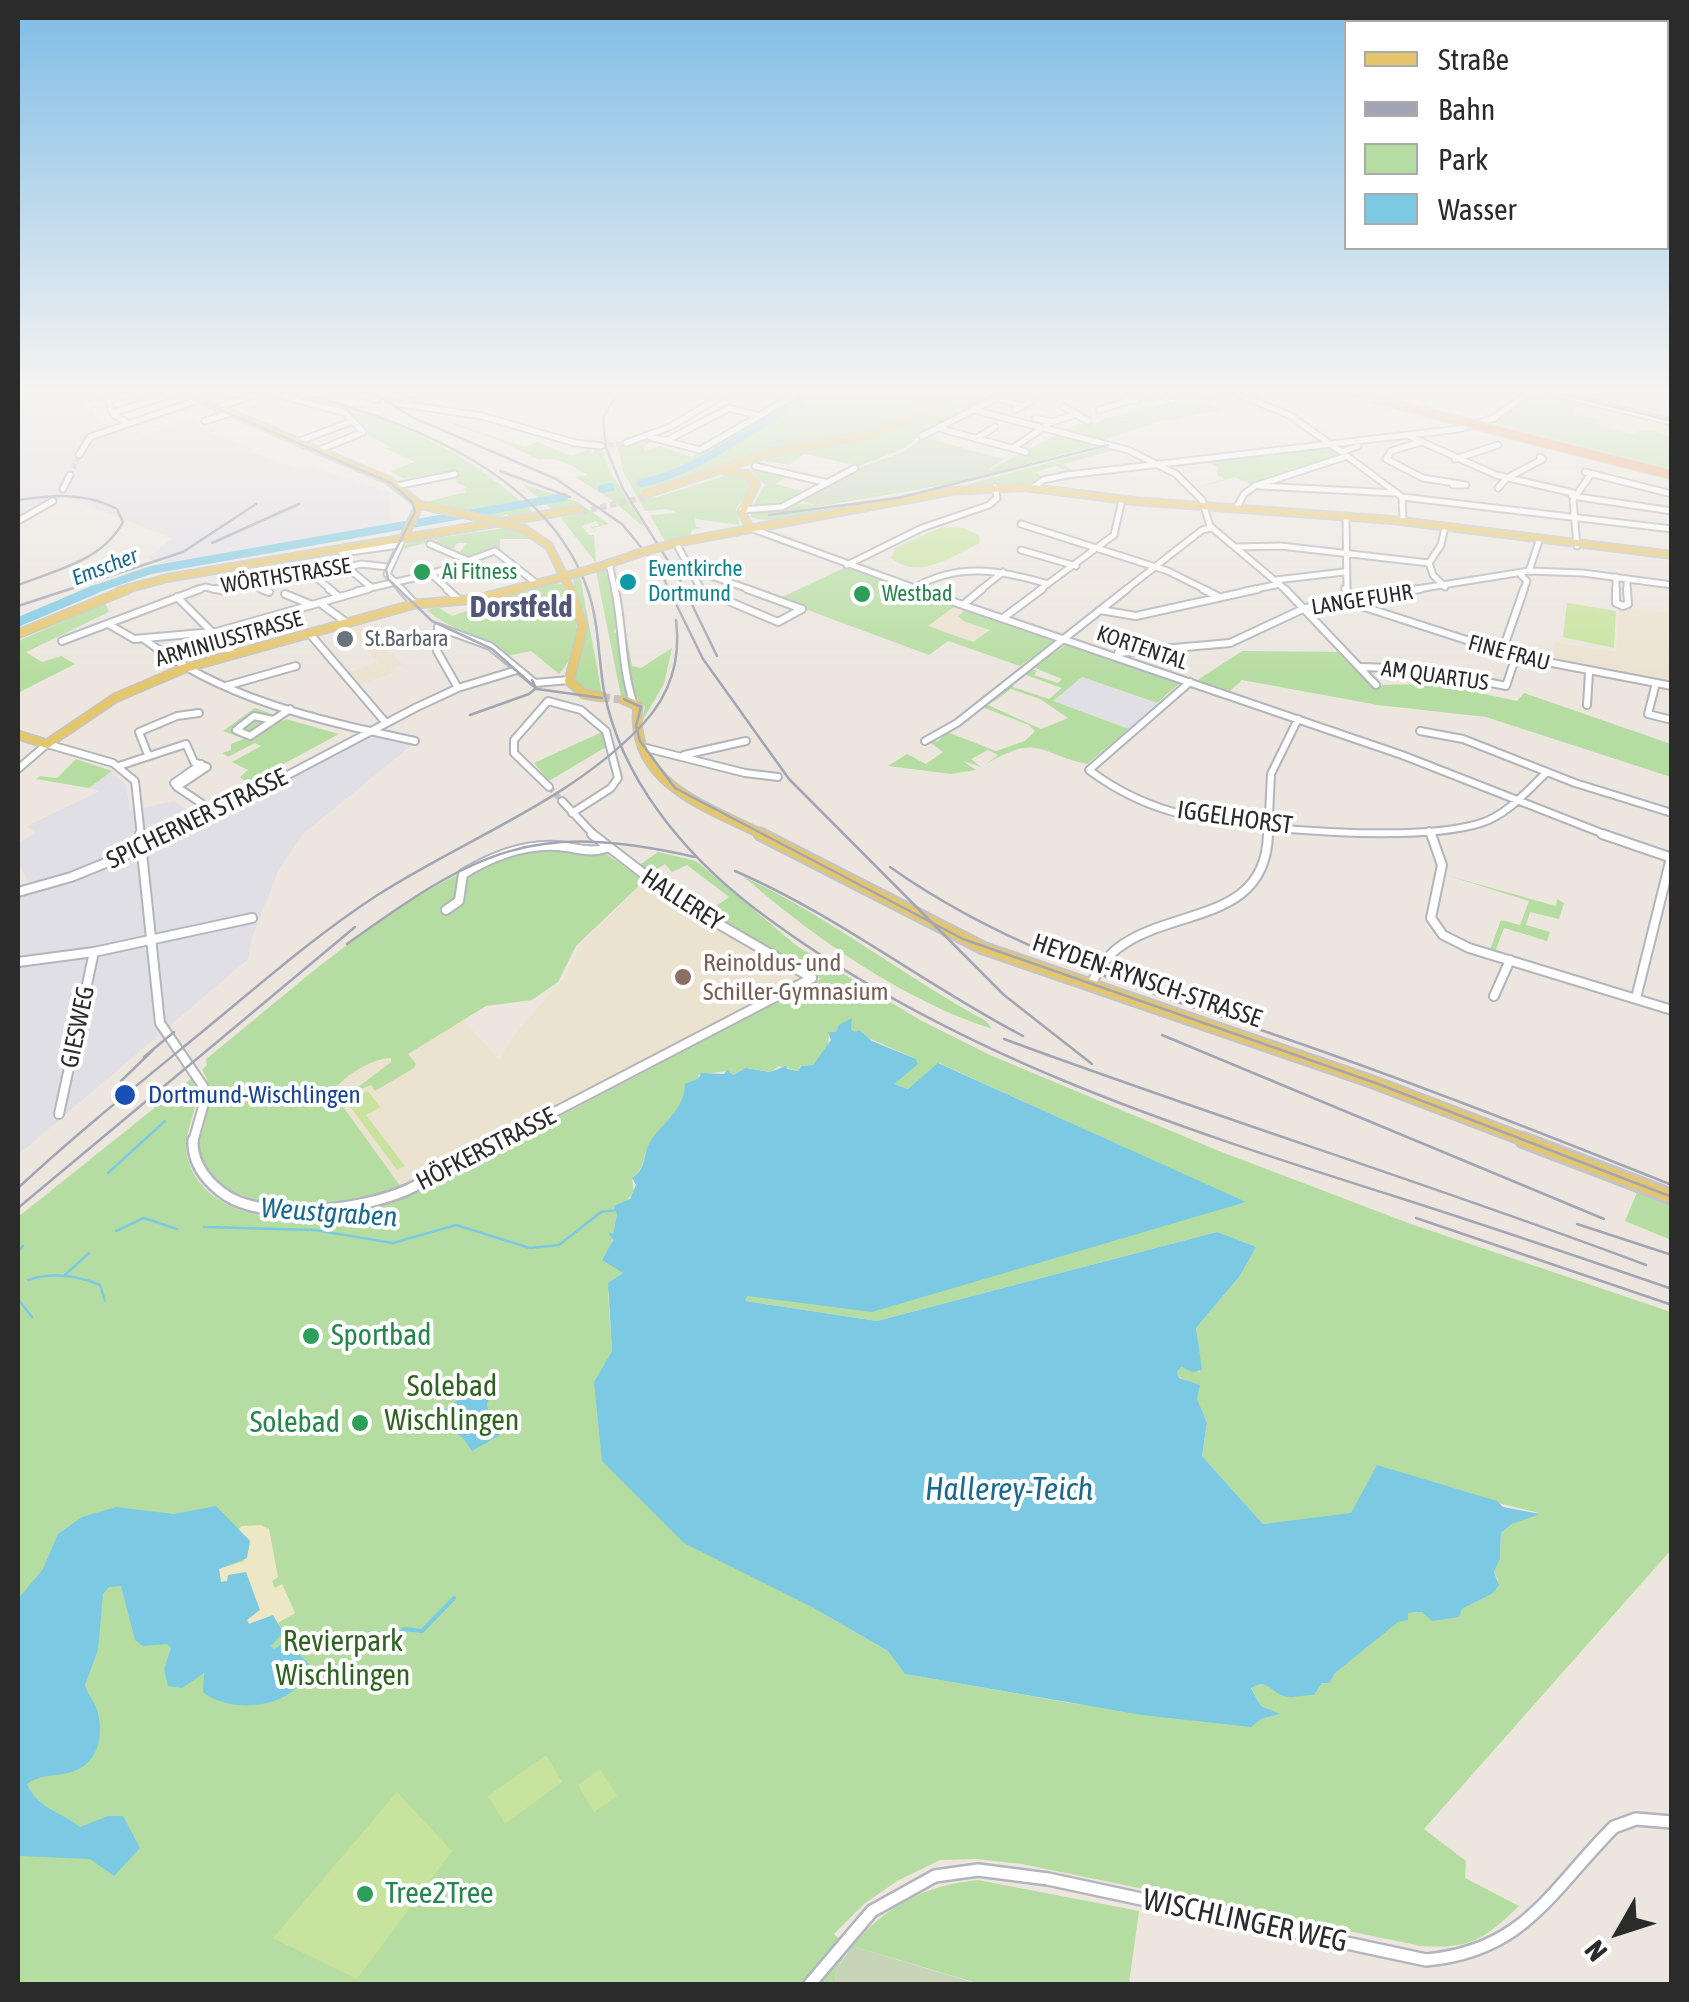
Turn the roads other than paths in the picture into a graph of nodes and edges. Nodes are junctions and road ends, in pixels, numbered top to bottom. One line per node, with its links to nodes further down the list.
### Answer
1 (398, 487): 22 (main road)
2 (670, 487): 3 (main road)
3 (672, 487)
4 (756, 487): 31 (main road)
5 (758, 487): 31 (main road)
6 (819, 487): 31 (street)
7 (989, 487): 38 (main road, ARMINIUSSTRASSE)
8 (995, 487): 56 (street)
9 (1013, 487): 17 (main road, ARMINIUSSTRASSE)
10 (1189, 487): 26 (street)
11 (1253, 487): 27 (street)
12 (1284, 487): 18 (street)
13 (1391, 487): 18 (street)
14 (1546, 487): 19 (street)
15 (1578, 487): 19 (street)
16 (1646, 487): 20 (street)
17 (1038, 488): 24 (main road, ARMINIUSSTRASSE)
18 (1395, 493): 21 (street); 23 (street)
19 (1573, 494): 29 (street); 34 (street)
20 (1672, 494)
21 (1402, 497): 23 (street); 36 (street)
22 (410, 498): 28 (main road); 30 (main road)
23 (1420, 498): 34 (street)
24 (1122, 500): 26 (main road, ARMINIUSSTRASSE); 49 (street)
25 (53, 501): 35 (street)
26 (1204, 505): 27 (main road, ARMINIUSSTRASSE); 41 (street)
27 (1237, 507): 33 (main road, ARMINIUSSTRASSE)
28 (427, 508): 30 (main road); 66 (main road, bridge)
29 (1662, 509): 32 (street); 39 (street)
30 (417, 510): 43 (main road)
31 (744, 510): 38 (main road)
32 (1672, 511)
33 (1346, 517): 36 (main road, ARMINIUSSTRASSE); 51 (street)
34 (1574, 518): 39 (street); 47 (street)
35 (18, 521)
36 (1403, 521): 40 (main road, ARMINIUSSTRASSE)
37 (1021, 524): 49 (street)
38 (752, 526): 45 (main road, ARMINIUSSTRASSE); 56 (street, KORTENTAL)
39 (1661, 526): 42 (street)
40 (1446, 527): 44 (main road, ARMINIUSSTRASSE); 54 (street)
41 (1212, 528): 48 (street); 60 (street)
42 (1672, 529)
43 (408, 533): 43 (main road); 57 (street); 59 (street); 98 (main road)
44 (1538, 541): 47 (main road, ARMINIUSSTRASSE); 62 (street)
45 (675, 543): 55 (main road, ARMINIUSSTRASSE, bridge); 61 (street)
46 (430, 544): 53 (street)
47 (1578, 546): 52 (main road, ARMINIUSSTRASSE)
48 (1236, 548): 51 (street); 71 (street)
49 (1097, 549): 58 (street); 60 (street)
50 (1021, 550): 58 (street)
51 (1345, 553): 54 (street); 64 (street)
52 (1672, 555)
53 (469, 561): 65 (street); 72 (street)
54 (1429, 562): 77 (street)
55 (607, 564): 66 (main road, ARMINIUSSTRASSE, bridge); 121 (street)
56 (846, 565): 79 (street, KORTENTAL)
57 (347, 566): 59 (street, WÖRTHSTRASSE); 67 (street, WÖRTHSTRASSE); 78 (street)
58 (1076, 566): 75 (street)
59 (388, 567): 74 (street)
60 (1155, 567): 84 (street); 92 (street)
61 (690, 568): 61 (street)
62 (1529, 571): 68 (street, LANGE FUHR); 69 (street)
63 (1004, 572): 75 (street); 79 (street); 89 (street)
64 (1344, 572): 71 (street); 86 (street)
65 (431, 574): 74 (street); 85 (street)
66 (570, 575): 72 (main road, ARMINIUSSTRASSE); 112 (main road)
67 (314, 576): 73 (street, WÖRTHSTRASSE); 82 (street)
68 (1521, 576): 77 (street, LANGE FUHR); 103 (street)
69 (1616, 577): 70 (street); 70 (street)
70 (1627, 579): 76 (street)
71 (1278, 582): 84 (street); 90 (street)
72 (536, 583): 85 (main road, ARMINIUSSTRASSE)
73 (249, 584): 80 (street); 83 (street, WÖRTHSTRASSE)
74 (394, 584): 78 (street); 88 (street)
75 (1049, 585): 94 (street)
76 (1672, 585)
77 (1445, 587): 86 (street, LANGE FUHR)
78 (371, 588): 82 (street)
79 (914, 588): 89 (street, KORTENTAL)
80 (269, 592)
81 (285, 594): 87 (street)
82 (338, 596): 87 (street)
83 (177, 597): 96 (street, WÖRTHSTRASSE); 97 (street)
84 (1220, 597): 92 (street)
85 (459, 600): 88 (main road, ARMINIUSSTRASSE)
86 (1352, 601): 90 (street, LANGE FUHR); 103 (street, FINE FRAU)
87 (316, 604): 93 (street); 95 (street)
88 (415, 604): 95 (main road, ARMINIUSSTRASSE)
89 (963, 604): 94 (street, KORTENTAL)
90 (1305, 608): 104 (street, LANGE FUHR); 108 (street)
91 (263, 610): 93 (street)
92 (1100, 610): 102 (street)
93 (270, 617): 97 (street)
94 (1003, 618): 102 (street, KORTENTAL)
95 (347, 624): 99 (main road, ARMINIUSSTRASSE)
96 (110, 625): 100 (street, WÖRTHSTRASSE); 101 (street)
97 (209, 633): 101 (street); 105 (street)
98 (18, 634)
99 (310, 634): 105 (main road, ARMINIUSSTRASSE); 128 (street)
100 (73, 639)
101 (144, 639): 109 (street)
102 (1063, 639): 114 (street, KORTENTAL); 135 (street)
103 (1502, 652): 106 (street, FINE FRAU)
104 (1118, 653)
105 (235, 654): 109 (main road, ARMINIUSSTRASSE)
106 (1516, 656): 108 (street, AM QUARTUS); 111 (street, FINE FRAU)
107 (296, 666): 117 (street)
108 (1361, 667): 116 (street)
109 (186, 668): 117 (street); 136 (main road, ARMINIUSSTRASSE)
110 (518, 670): 113 (street); 119 (street, SPICHERNER STRASSE); 119 (street)
111 (1589, 672): 115 (street, FINE FRAU); 122 (street)
112 (570, 679): 113 (street); 113 (street); 120 (main road)
113 (553, 682)
114 (1190, 682): 125 (street, KORTENTAL); 150 (street, IGGELHORST)
115 (1656, 683): 118 (street, FINE FRAU); 127 (street)
116 (1376, 684)
117 (226, 686): 123 (street)
118 (1672, 686)
119 (458, 688): 128 (street, SPICHERNER STRASSE)
120 (597, 697): 124 (street)
121 (628, 701): 137 (main road)
122 (1585, 702)
123 (290, 709): 126 (street); 130 (street)
124 (581, 710): 144 (street); 148 (street)
125 (1298, 719): 145 (street, KORTENTAL); 150 (street)
126 (273, 720): 126 (street)
127 (1672, 720)
128 (386, 723): 130 (street, SPICHERNER STRASSE)
129 (154, 725): 129 (street); 138 (street)
130 (370, 731): 134 (street); 147 (street, SPICHERNER STRASSE)
131 (1420, 731): 142 (street)
132 (18, 735): 136 (main road)
133 (746, 740): 139 (street)
134 (415, 741)
135 (925, 741)
136 (47, 744): 140 (street); 141 (street, ARMINIUSSTRASSE)
137 (641, 747): 139 (street); 163 (main road, HEYDEN-RYNSCH-STRASSE)
138 (148, 755): 140 (street); 147 (street)
139 (684, 755): 143 (street)
140 (120, 766): 153 (street, HÖFKERSTRASSE)
141 (18, 769)
142 (1548, 772): 145 (street, IGGELHORST); 149 (street)
143 (778, 777)
144 (549, 787)
145 (1516, 800): 151 (street, IGGELHORST); 154 (street, KORTENTAL)
146 (562, 801): 148 (street, HALLEREY)
147 (216, 813): 153 (street, SPICHERNER STRASSE)
148 (572, 813): 152 (street, HALLEREY)
149 (1672, 814)
150 (1268, 824): 151 (street, IGGELHORST); 163 (street)
151 (1428, 831): 160 (street)
152 (606, 848): 156 (street); 162 (street, HALLEREY)
153 (143, 849): 155 (street, SPICHERNER STRASSE); 158 (street, HÖFKERSTRASSE)
154 (1671, 858): 165 (street)
155 (18, 892)
156 (446, 910)
157 (252, 918): 158 (street)
158 (151, 940): 159 (street); 162 (street, HÖFKERSTRASSE)
159 (94, 952): 161 (street); 167 (street, GIESWEG)
160 (1510, 960): 164 (street); 165 (street)
161 (18, 962)
162 (812, 978)
163 (1090, 985): 168 (main road, HEYDEN-RYNSCH-STRASSE)
164 (1494, 996)
165 (1636, 998): 166 (street)
166 (1672, 1010)
167 (59, 1114)
168 (1672, 1198)
169 (1672, 1822): 170 (street, WISCHLINGER WEG)
170 (810, 1984)

